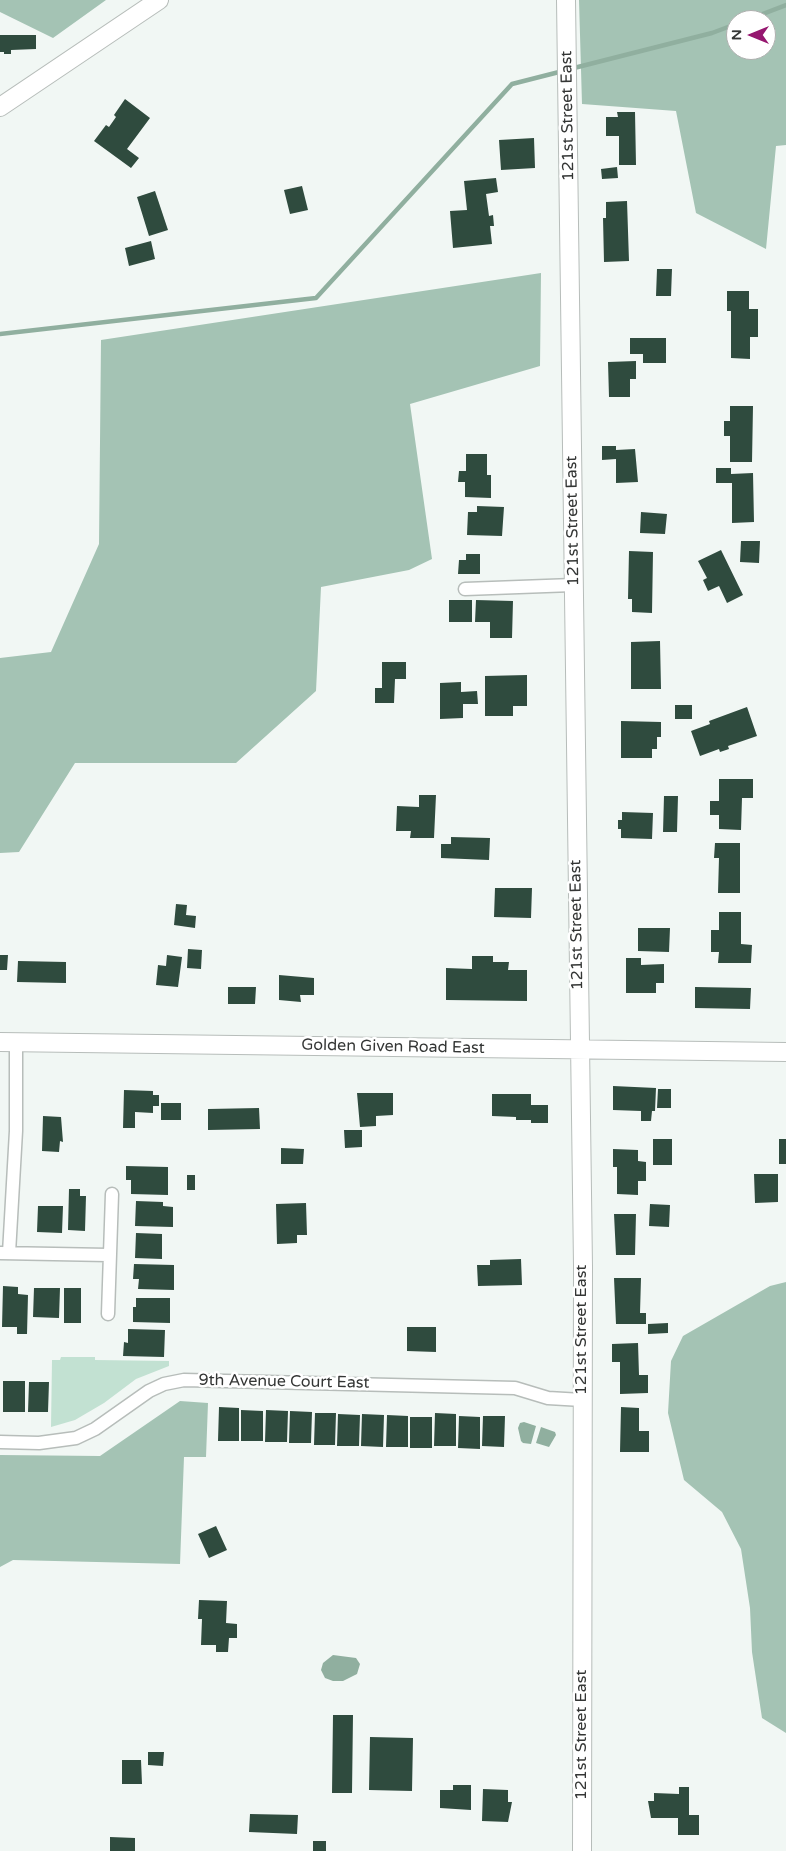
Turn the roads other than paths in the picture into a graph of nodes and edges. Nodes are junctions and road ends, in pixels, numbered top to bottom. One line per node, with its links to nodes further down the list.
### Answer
1 (159, 0): 3 (street)
2 (566, 0): 4 (street, 121st Street East)
3 (0, 107)
4 (573, 585): 5 (street); 7 (street, 121st Street East)
5 (465, 590)
6 (8, 1042): 7 (street, Golden Given Road East); 10 (street)
7 (580, 1049): 8 (street, Golden Given Road East); 13 (street, 121st Street East)
8 (786, 1052)
9 (112, 1194): 11 (street)
10 (4, 1253): 11 (street)
11 (108, 1255): 12 (street)
12 (108, 1314)
13 (582, 1400): 14 (street, 9th Avenue Court East); 15 (street, 121st Street East)
14 (0, 1442)
15 (582, 1851)

